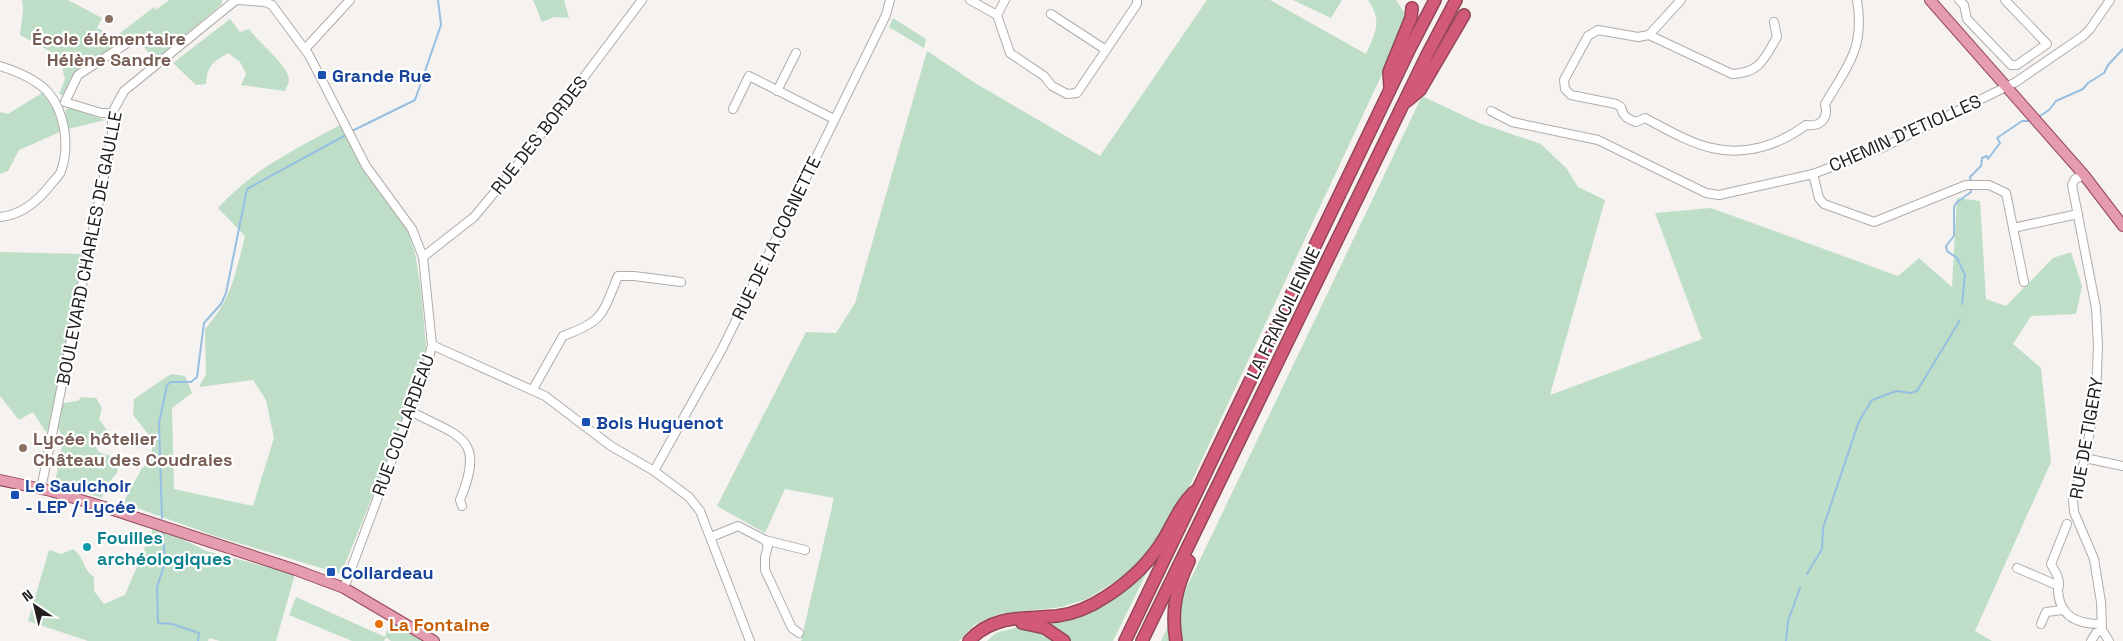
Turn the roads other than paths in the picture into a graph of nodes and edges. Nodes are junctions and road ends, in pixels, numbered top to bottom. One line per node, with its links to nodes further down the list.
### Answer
1 (237, 0): 24 (street); 36 (street, BOULEVARD CHARLES DE GAULLE)
2 (350, 0): 24 (street)
3 (642, 0): 46 (street, RUE DES BORDES)
4 (890, 0): 38 (street, RUE DE LA COGNETTE)
5 (970, 0): 19 (street)
6 (1005, 0): 19 (street)
7 (1137, 0): 25 (street)
8 (1435, 0): 29 (highway, LA FRANCILIENNE)
9 (1456, 0): 32 (highway, LA FRANCILIENNE)
10 (1681, 0): 22 (street)
11 (1857, 0): 22 (street)
12 (1930, 0): 28 (main road)
13 (1936, 0): 28 (main road)
14 (2005, 0): 16 (street)
15 (2110, 0): 28 (street, CHEMIN D'ETIOLLES)
16 (1965, 2)
17 (1412, 8): 29 (highway)
18 (1051, 14): 25 (street)
19 (997, 15): 25 (street)
20 (1464, 15): 32 (highway)
21 (1774, 22): 22 (street)
22 (1649, 35)
23 (129, 42): 31 (street)
24 (305, 49): 46 (street)
25 (1106, 50)
26 (796, 53): 30 (street)
27 (0, 66): 33 (street)
28 (2009, 86): 37 (main road); 39 (street, CHEMIN D'ETIOLLES)
29 (1390, 89): 57 (highway, LA FRANCILIENNE)
30 (777, 91): 34 (street); 38 (street)
31 (66, 102): 33 (street); 36 (street)
32 (1404, 104): 60 (highway, LA FRANCILIENNE)
33 (58, 106): 42 (street)
34 (733, 109)
35 (1491, 111): 39 (street, CHEMIN D'ETIOLLES)
36 (112, 113): 56 (street, BOULEVARD CHARLES DE GAULLE)
37 (2037, 117): 40 (main road); 43 (main road)
38 (834, 119): 54 (street, RUE DE LA COGNETTE)
39 (1813, 174): 45 (street)
40 (2084, 175): 41 (street, RUE DE TIGERY); 44 (main road)
41 (2078, 214): 45 (street); 52 (street, RUE DE TIGERY)
42 (0, 218)
43 (2123, 218)
44 (2123, 226)
45 (2013, 228): 48 (street)
46 (423, 257): 49 (street, RUE COLLARDEAU)
47 (681, 282): 50 (street)
48 (2024, 282)
49 (432, 345): 50 (street); 51 (street, RUE COLLARDEAU)
50 (533, 390): 54 (street)
51 (410, 411): 58 (street); 66 (street, RUE COLLARDEAU)
52 (2085, 458): 53 (street); 69 (street, RUE DE TIGERY)
53 (2123, 466)
54 (654, 471): 61 (street)
55 (0, 480): 56 (main road)
56 (41, 488): 66 (main road)
57 (1197, 489): 73 (highway); 76 (highway, LA FRANCILIENNE)
58 (462, 506)
59 (2067, 524): 65 (street)
60 (1197, 528): 77 (highway, LA FRANCILIENNE); 78 (highway)
61 (711, 537): 62 (street); 72 (street)
62 (765, 540): 63 (street); 70 (street)
63 (805, 550)
64 (2018, 568): 65 (street)
65 (2059, 586): 67 (street)
66 (344, 588): 71 (main road)
67 (2063, 610): 68 (street); 69 (street)
68 (2041, 624)
69 (2101, 627): 79 (street); 80 (street)
70 (800, 633)
71 (434, 641)
72 (750, 641)
73 (969, 641)
74 (977, 641): 75 (highway)
75 (1064, 641)
76 (1125, 641)
77 (1142, 641)
78 (1176, 641)
79 (2091, 641)
80 (2109, 641)

